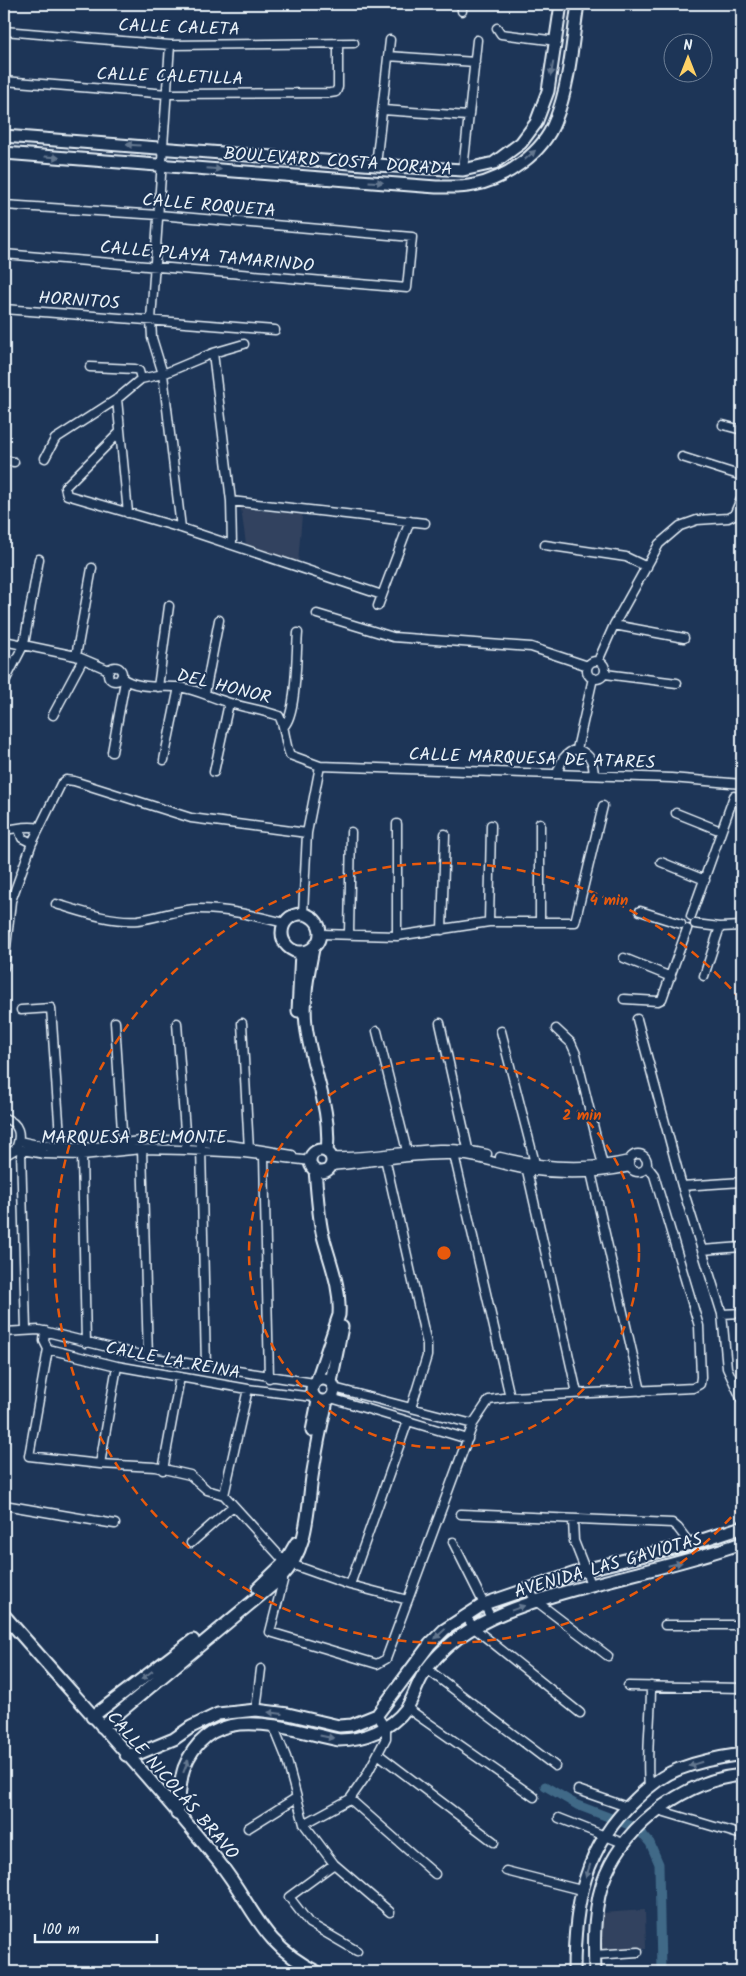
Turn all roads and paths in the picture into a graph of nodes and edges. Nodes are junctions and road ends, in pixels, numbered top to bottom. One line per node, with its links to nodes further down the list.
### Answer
1 (561, 4): 7 (street, BOULEVARD COSTA DORADA)
2 (578, 4): 20 (street, BOULEVARD COSTA DORADA, one-way to 2)
3 (497, 28): 7 (street)
4 (4, 31): 10 (street, CALLE CALETA)
5 (390, 40): 11 (street)
6 (477, 40): 12 (street)
7 (556, 42): 22 (street, BOULEVARD COSTA DORADA, one-way to 22)
8 (354, 43): 9 (street, CALLE CALETA)
9 (338, 44): 10 (street, CALLE CALETA); 14 (street, CALLE CALETILLA)
10 (170, 45): 14 (street)
11 (388, 56): 12 (street); 15 (street)
12 (474, 62): 16 (street)
13 (4, 81): 14 (street, CALLE CALETILLA)
14 (168, 94): 18 (street)
15 (383, 110): 16 (street); 21 (street)
16 (468, 116): 22 (street)
17 (4, 136): 18 (street, BOULEVARD COSTA DORADA, one-way to 17)
18 (164, 148): 20 (street); 21 (street, BOULEVARD COSTA DORADA)
19 (4, 153): 20 (street, BOULEVARD COSTA DORADA, one-way to 20)
20 (164, 165): 24 (street)
21 (376, 165): 22 (street, BOULEVARD COSTA DORADA)
22 (463, 170)
23 (4, 205): 24 (street, CALLE ROQUETA)
24 (160, 215): 26 (street); 27 (street, CALLE ROQUETA)
25 (4, 254): 26 (street, CALLE PLAYA TAMARINDO)
26 (154, 268): 27 (street, CALLE PLAYA TAMARINDO); 29 (street)
27 (407, 288)
28 (4, 309): 29 (street, HORNITOS)
29 (151, 320): 30 (street, HORNITOS); 34 (street)
30 (275, 330)
31 (244, 344): 32 (street)
32 (213, 353): 34 (street); 46 (street)
33 (90, 367): 35 (street)
34 (163, 374): 35 (street); 50 (street)
35 (141, 379): 36 (street)
36 (117, 399): 39 (street); 41 (street)
37 (722, 425): 38 (street)
38 (742, 430)
39 (119, 433): 47 (street); 47 (street)
40 (682, 457): 44 (street)
41 (45, 458)
42 (4, 460): 43 (street)
43 (14, 462)
44 (742, 476)
45 (742, 497): 54 (street)
46 (231, 501): 48 (street); 52 (street)
47 (128, 513): 50 (street)
48 (410, 521): 49 (street); 56 (street)
49 (426, 524)
50 (181, 528): 52 (street)
51 (545, 545): 54 (street)
52 (232, 546): 56 (street)
53 (39, 559): 65 (street)
54 (646, 567): 61 (street)
55 (92, 568): 66 (street)
56 (382, 595): 58 (street)
57 (169, 606): 74 (street)
58 (378, 606)
59 (317, 614): 68 (street)
60 (219, 620): 76 (street)
61 (614, 625): 63 (street); 67 (street)
62 (298, 633): 79 (street)
63 (684, 638)
64 (4, 642): 65 (street)
65 (24, 644): 66 (street); 72 (street)
66 (79, 658): 71 (street, DEL HONOR); 78 (street)
67 (598, 661): 68 (street); 69 (street)
68 (588, 666): 70 (street)
69 (605, 674): 70 (street); 73 (street)
70 (593, 678): 80 (street)
71 (123, 679): 74 (street, DEL HONOR); 81 (street)
72 (4, 682)
73 (677, 684)
74 (158, 687): 75 (street, DEL HONOR)
75 (179, 687): 76 (street, DEL HONOR); 82 (street)
76 (205, 693): 77 (street, DEL HONOR)
77 (228, 703): 79 (street, DEL HONOR); 84 (street)
78 (53, 716)
79 (284, 726): 83 (street, DEL HONOR)
80 (577, 749): 85 (street); 86 (street)
81 (112, 752)
82 (164, 760)
83 (320, 766): 85 (street, CALLE MARQUESA DE ATARES); 99 (street)
84 (214, 772)
85 (557, 774): 86 (street, CALLE MARQUESA DE ATARES)
86 (594, 775): 87 (street, CALLE MARQUESA DE ATARES)
87 (742, 784)
88 (734, 796): 97 (street)
89 (603, 806): 107 (street)
90 (676, 814): 97 (street)
91 (540, 823): 107 (street)
92 (397, 824): 117 (street)
93 (491, 825): 109 (street)
94 (39, 828): 95 (street); 99 (street); 101 (street)
95 (19, 829): 96 (street); 101 (street)
96 (4, 830)
97 (721, 831): 103 (street)
98 (351, 832): 115 (street)
99 (307, 833): 106 (street)
100 (445, 834): 114 (street)
101 (32, 843): 119 (street)
102 (661, 862): 103 (street)
103 (705, 880): 108 (street)
104 (56, 904): 110 (street)
105 (640, 910): 111 (street)
106 (303, 914): 110 (street); 116 (street)
107 (540, 920): 109 (street)
108 (693, 920): 111 (street); 111 (street); 113 (street)
109 (489, 922): 114 (street)
110 (285, 923): 118 (street)
111 (684, 926): 123 (street)
112 (742, 926): 113 (street)
113 (720, 927): 122 (street)
114 (442, 930): 117 (street)
115 (349, 933): 116 (street); 117 (street)
116 (321, 934): 118 (street)
117 (397, 936)
118 (307, 951): 149 (street)
119 (4, 958): 121 (street)
120 (624, 958): 123 (street)
121 (4, 967)
122 (704, 976)
123 (671, 977): 124 (street)
124 (624, 999)
125 (20, 1010): 141 (street)
126 (637, 1019): 157 (street)
127 (114, 1022): 138 (street)
128 (177, 1022): 136 (street)
129 (242, 1022): 140 (street)
130 (440, 1023): 143 (street)
131 (556, 1029): 155 (street)
132 (377, 1031): 144 (street)
133 (501, 1031): 153 (street)
134 (4, 1118): 135 (street)
135 (19, 1146): 141 (street, MARQUESA BELMONTE); 146 (street); 162 (street)
136 (186, 1146): 137 (street, MARQUESA BELMONTE); 138 (street, MARQUESA BELMONTE); 139 (street, MARQUESA BELMONTE)
137 (201, 1146): 140 (street, MARQUESA BELMONTE); 169 (street)
138 (124, 1147): 139 (street, MARQUESA BELMONTE); 141 (street, MARQUESA BELMONTE); 145 (street, MARQUESA BELMONTE)
139 (142, 1149): 167 (street)
140 (250, 1150): 147 (street, MARQUESA BELMONTE); 149 (street, MARQUESA BELMONTE)
141 (61, 1151): 145 (street, MARQUESA BELMONTE)
142 (453, 1152): 143 (street, MARQUESA BELMONTE); 144 (street, MARQUESA BELMONTE); 177 (street)
143 (469, 1153): 151 (street, MARQUESA BELMONTE)
144 (408, 1154): 148 (street, MARQUESA BELMONTE)
145 (82, 1155): 165 (street)
146 (4, 1156)
147 (264, 1156): 149 (street, MARQUESA BELMONTE); 171 (street)
148 (385, 1157): 149 (street, MARQUESA BELMONTE); 179 (street)
149 (321, 1161): 172 (street); 176 (street)
150 (630, 1164): 152 (street); 152 (street); 155 (street, MARQUESA BELMONTE)
151 (526, 1166): 153 (street, MARQUESA BELMONTE); 175 (street)
152 (647, 1166): 174 (street)
153 (536, 1167): 154 (street, MARQUESA BELMONTE)
154 (590, 1169): 155 (street, MARQUESA BELMONTE); 174 (street)
155 (604, 1169)
156 (742, 1182): 157 (street)
157 (682, 1186): 159 (street)
158 (742, 1247): 159 (street)
159 (702, 1250): 161 (street)
160 (742, 1313): 161 (street)
161 (722, 1314): 178 (street)
162 (26, 1330): 163 (street, CALLE LA REINA); 164 (street, CALLE LA REINA)
163 (45, 1331): 165 (street, CALLE LA REINA); 166 (street)
164 (4, 1332)
165 (86, 1343): 167 (street, CALLE LA REINA)
166 (48, 1349): 168 (street, CALLE LA REINA); 183 (street)
167 (148, 1357): 169 (street, CALLE LA REINA)
168 (117, 1366): 170 (street, CALLE LA REINA); 183 (street)
169 (206, 1368): 171 (street, CALLE LA REINA)
170 (180, 1377): 173 (street, CALLE LA REINA); 184 (street)
171 (269, 1378): 172 (street, CALLE LA REINA)
172 (315, 1382): 176 (street); 176 (street)
173 (248, 1390): 176 (street, CALLE LA REINA); 185 (street)
174 (640, 1391): 175 (street)
175 (577, 1393): 177 (street)
176 (326, 1394): 179 (street, CALLE LA REINA); 180 (street, CALLE LA REINA); 196 (street)
177 (510, 1397): 181 (street)
178 (742, 1400)
179 (411, 1408): 181 (street, CALLE LA REINA)
180 (408, 1421): 182 (street, CALLE LA REINA); 199 (street)
181 (474, 1424): 182 (street)
182 (468, 1439): 202 (street)
183 (100, 1464): 184 (street)
184 (163, 1470): 185 (street)
185 (224, 1495): 187 (street)
186 (4, 1505): 190 (street)
187 (233, 1506): 193 (street); 196 (street)
188 (461, 1514): 189 (street)
189 (573, 1520): 195 (street); 197 (street)
190 (115, 1524)
191 (742, 1527): 195 (street, AVENIDA LAS GAVIOTAS)
192 (453, 1542): 204 (street)
193 (191, 1543)
194 (742, 1543): 200 (street, AVENIDA LAS GAVIOTAS, one-way to 194)
195 (690, 1544): 197 (street, AVENIDA LAS GAVIOTAS)
196 (289, 1564): 198 (street); 199 (street); 211 (street)
197 (584, 1570): 200 (street); 201 (street, AVENIDA LAS GAVIOTAS)
198 (281, 1578): 202 (street); 211 (street)
199 (350, 1584): 202 (street)
200 (591, 1584): 203 (street, AVENIDA LAS GAVIOTAS)
201 (528, 1588): 203 (street); 204 (street, AVENIDA LAS GAVIOTAS)
202 (408, 1600)
203 (536, 1601): 207 (street, AVENIDA LAS GAVIOTAS, one-way to 203); 213 (street)
204 (484, 1604): 206 (street, AVENIDA LAS GAVIOTAS); 207 (street)
205 (4, 1615): 223 (street, CALLE NICOLÁS BRAVO)
206 (465, 1615): 210 (street); 222 (street, AVENIDA LAS GAVIOTAS, one-way to 222)
207 (491, 1618): 210 (street, AVENIDA LAS GAVIOTAS)
208 (665, 1625): 209 (street)
209 (742, 1625)
210 (474, 1628): 215 (street, AVENIDA LAS GAVIOTAS); 221 (street)
211 (204, 1637): 212 (street)
212 (189, 1648): 223 (street, one-way to 223); 225 (street)
213 (608, 1656)
214 (261, 1669): 220 (street)
215 (425, 1672): 219 (street, AVENIDA LAS GAVIOTAS); 230 (street)
216 (628, 1686): 217 (street)
217 (651, 1686): 218 (street); 232 (street)
218 (742, 1688)
219 (408, 1705): 226 (street, AVENIDA LAS GAVIOTAS); 234 (street)
220 (256, 1710): 222 (street, AVENIDA LAS GAVIOTAS, one-way to 220); 229 (street, AVENIDA LAS GAVIOTAS)
221 (580, 1713)
222 (377, 1715): 226 (street)
223 (92, 1717): 225 (street, CALLE NICOLÁS BRAVO)
224 (273, 1725): 226 (street, AVENIDA LAS GAVIOTAS, one-way to 226); 235 (street); 239 (street, AVENIDA LAS GAVIOTAS, one-way to 224)
225 (102, 1728): 229 (street, CALLE NICOLÁS BRAVO)
226 (386, 1728): 227 (street)
227 (378, 1754): 236 (street); 246 (street)
228 (742, 1754): 232 (street, one-way to 232)
229 (126, 1755): 239 (street, CALLE NICOLÁS BRAVO)
230 (555, 1766)
231 (742, 1775): 238 (street)
232 (649, 1786): 237 (street)
233 (578, 1790): 237 (street)
234 (534, 1797)
235 (296, 1798): 241 (street); 242 (street)
236 (350, 1799): 241 (street); 249 (street)
237 (624, 1809): 243 (street)
238 (654, 1812): 244 (street); 245 (street)
239 (177, 1814): 255 (street, CALLE NICOLÁS BRAVO)
240 (559, 1818): 243 (street)
241 (304, 1824): 247 (street)
242 (248, 1828)
243 (607, 1831): 245 (street); 250 (street, one-way to 250)
244 (742, 1835)
245 (625, 1840): 254 (street)
246 (494, 1842)
247 (334, 1864): 251 (street); 252 (street)
248 (506, 1871): 250 (street)
249 (435, 1874)
250 (581, 1890): 257 (street)
251 (390, 1912)
252 (357, 1951)
253 (638, 1952): 254 (street)
254 (594, 1954): 256 (street)
255 (298, 1968): 258 (street, CALLE NICOLÁS BRAVO)
256 (595, 1970): 257 (street)
257 (574, 1971)
258 (317, 1972)

